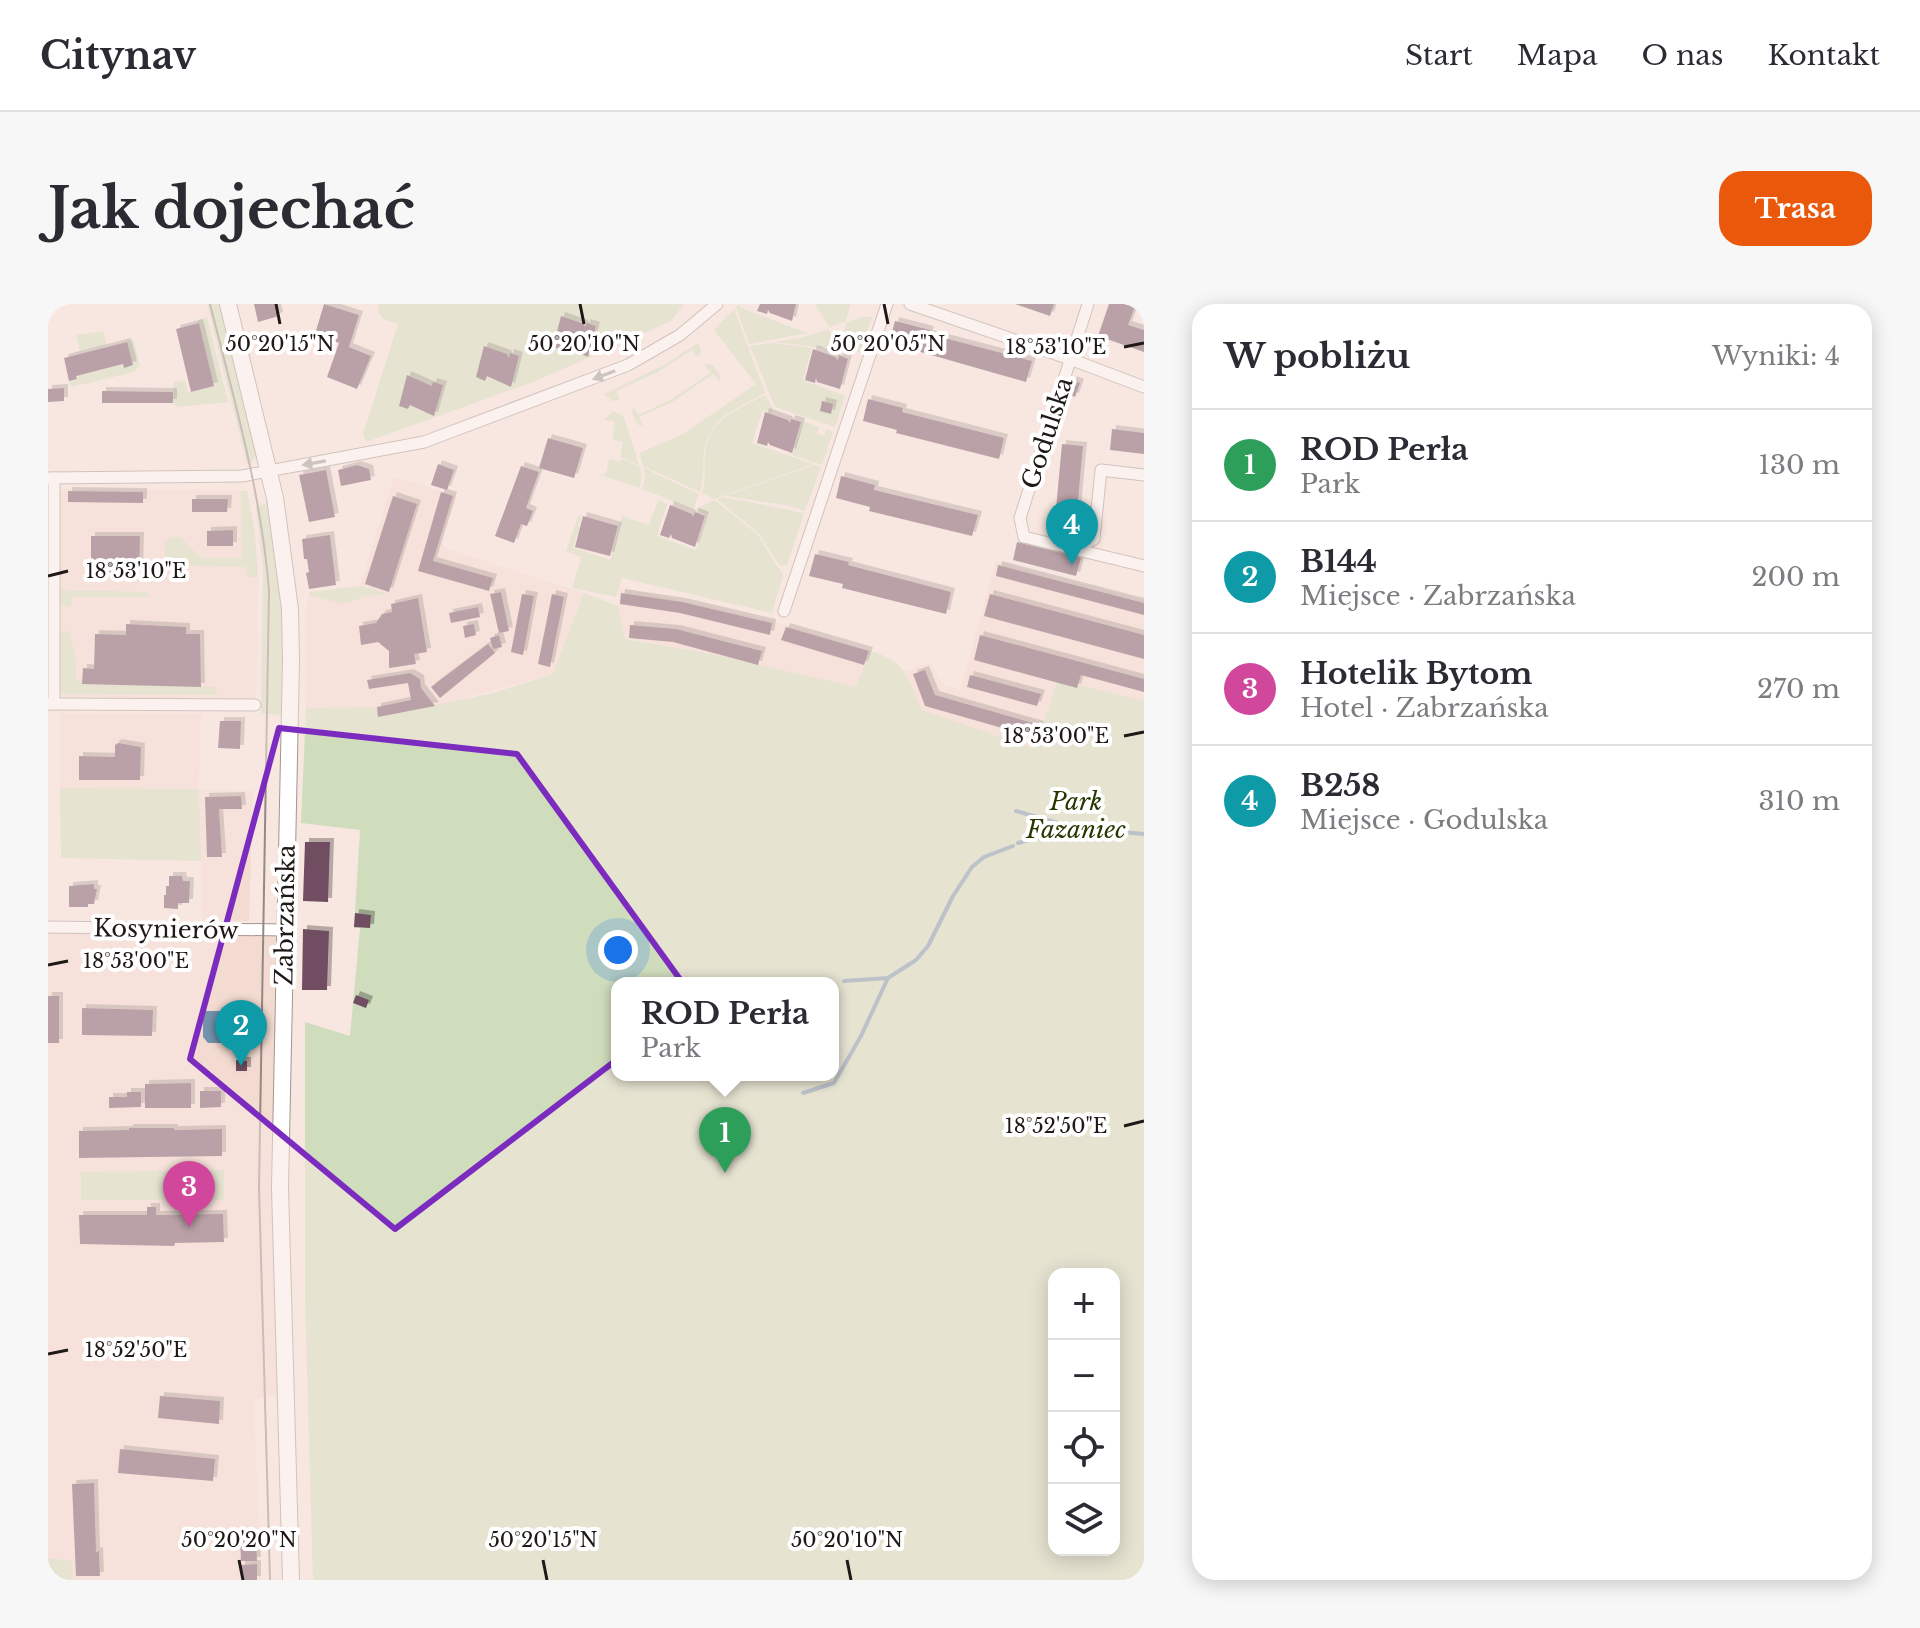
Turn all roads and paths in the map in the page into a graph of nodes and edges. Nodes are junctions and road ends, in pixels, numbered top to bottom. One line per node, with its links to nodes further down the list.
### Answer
1 (228, 304): 8 (street, Zabrzańska)
2 (717, 304): 8 (street, one-way to 8)
3 (887, 304): 13 (street)
4 (910, 304): 6 (street)
5 (1088, 304): 6 (street, Godulska)
6 (1070, 359): 7 (street); 11 (street, Godulska)
7 (1144, 387)
8 (270, 471): 10 (street); 17 (street, Zabrzańska)
9 (1144, 475): 11 (street)
10 (51, 478): 14 (street)
11 (1076, 549): 12 (street, Godulska)
12 (1144, 566)
13 (784, 611)
14 (51, 704): 15 (street)
15 (255, 705)
16 (48, 927): 17 (street, Kosynierów)
17 (285, 930): 18 (street, Zabrzańska)
18 (291, 1580)

